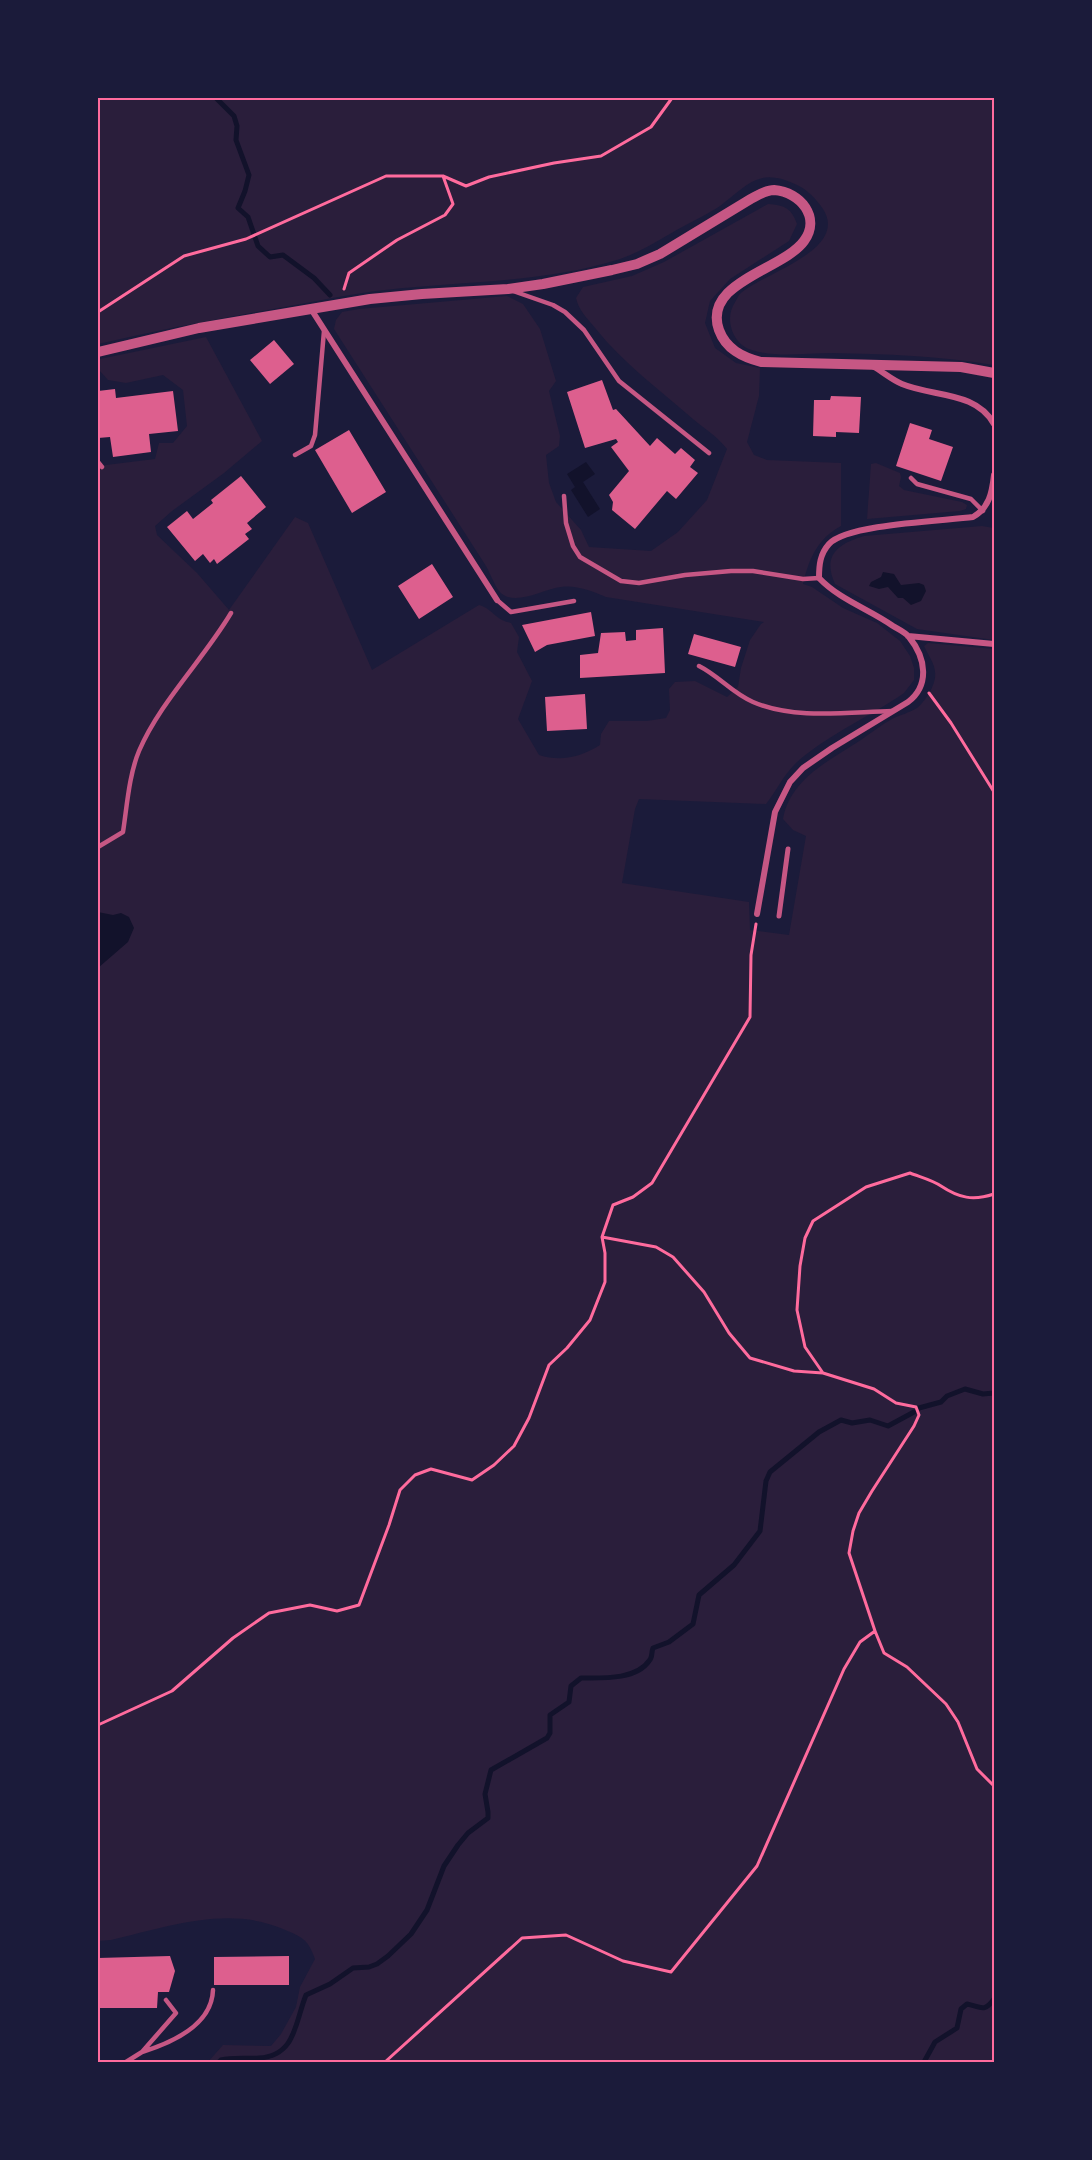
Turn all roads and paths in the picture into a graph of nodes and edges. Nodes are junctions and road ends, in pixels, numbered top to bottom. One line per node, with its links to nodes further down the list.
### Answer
1 (672, 98): 2 (path)
2 (443, 176): 4 (path); 6 (path)
3 (508, 289): 4 (street); 9 (street); 12 (lane)
4 (339, 305): 5 (street)
5 (311, 309): 7 (street); 8 (street)
6 (98, 312)
7 (324, 331): 13 (lane); 19 (street)
8 (98, 352)
9 (873, 366): 10 (street); 11 (street)
10 (994, 373)
11 (994, 424)
12 (709, 453)
13 (295, 455)
14 (994, 476): 17 (street)
15 (911, 478): 17 (lane)
16 (564, 496): 18 (lane)
17 (983, 511): 18 (street)
18 (819, 578): 22 (street)
19 (497, 600): 20 (lane)
20 (574, 601)
21 (231, 613): 28 (lane)
22 (908, 636): 23 (street); 25 (street)
23 (994, 644)
24 (699, 666): 26 (lane)
25 (922, 684): 26 (street); 27 (path)
26 (892, 711): 30 (street)
27 (994, 792)
28 (98, 847)
29 (788, 849): 31 (street)
30 (757, 914): 33 (path)
31 (779, 916)
32 (994, 1194): 34 (path)
33 (602, 1237): 34 (path); 36 (path)
34 (823, 1373): 35 (path)
35 (875, 1631): 37 (path); 42 (path)
36 (98, 1725)
37 (994, 1786)
38 (213, 1990): 40 (lane)
39 (166, 2000): 40 (lane)
40 (142, 2052): 41 (lane)
41 (126, 2062)
42 (385, 2062)

